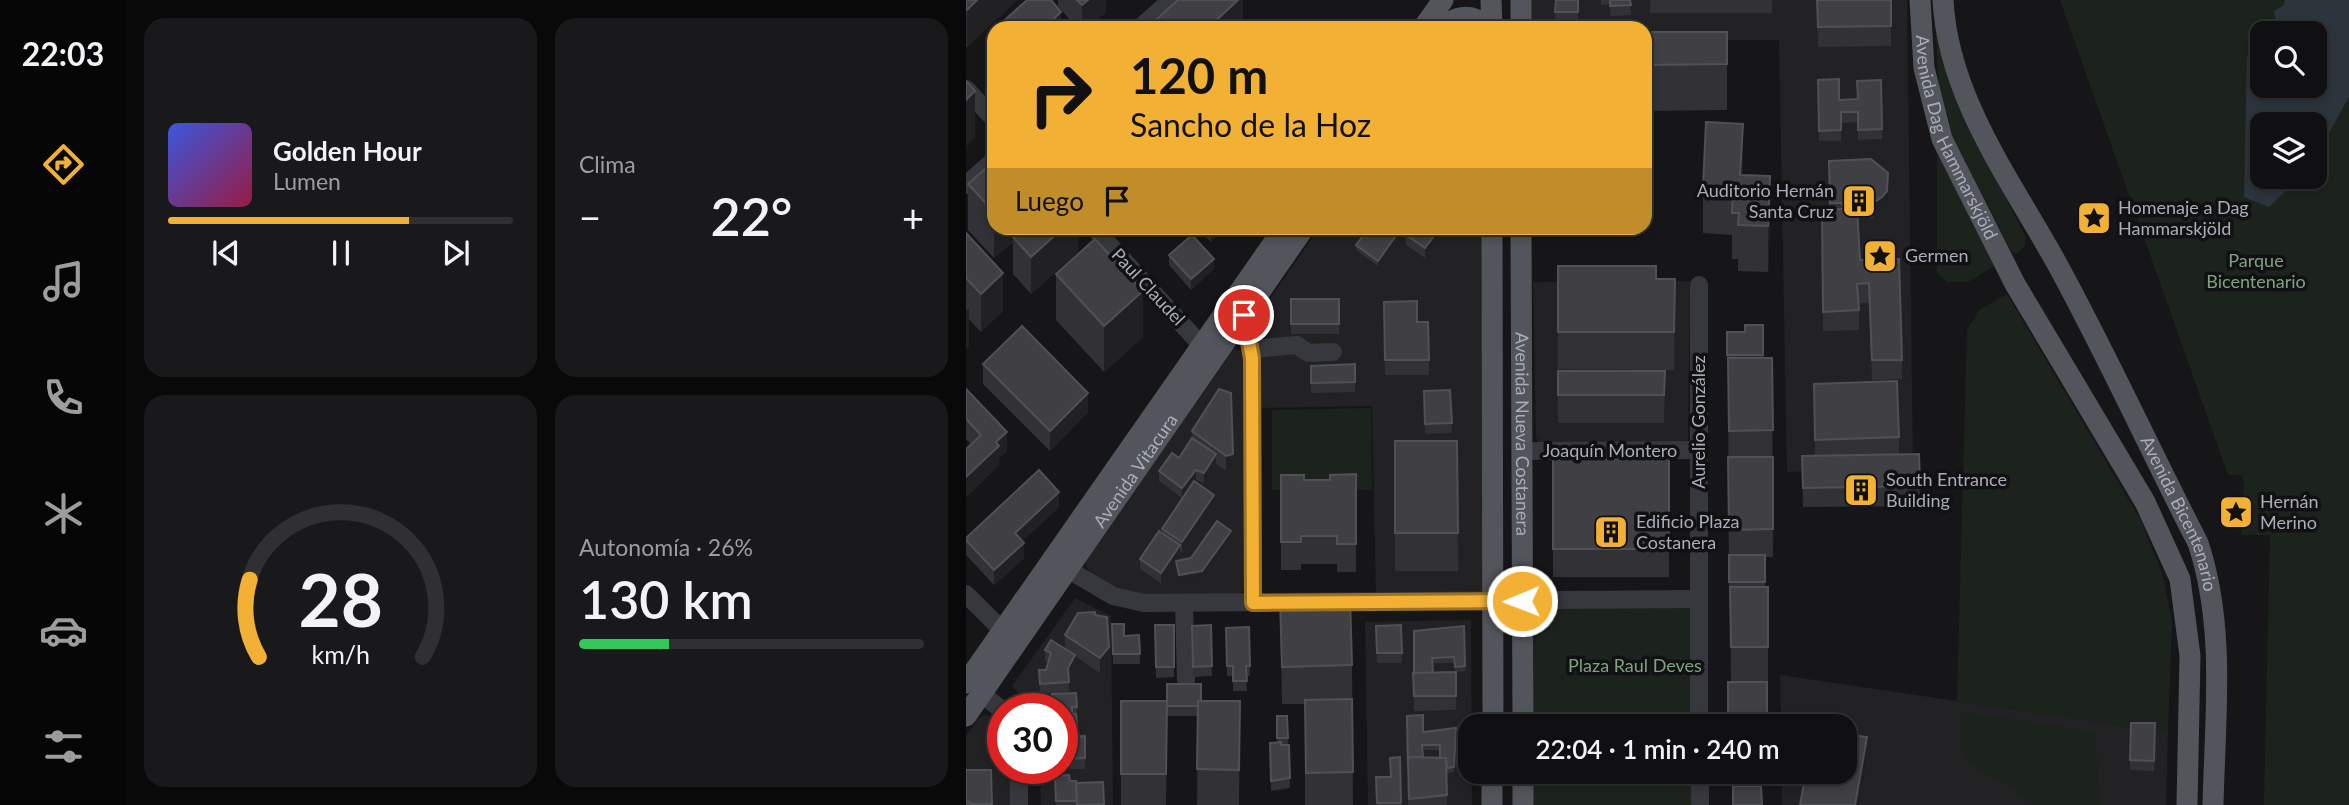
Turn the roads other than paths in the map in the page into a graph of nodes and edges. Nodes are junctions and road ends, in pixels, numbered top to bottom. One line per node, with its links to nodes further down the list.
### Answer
1 (1171, 0): 8 (street)
2 (1464, 0): 7 (main road)
3 (1491, 0): 10 (main road)
4 (1521, 0): 11 (main road)
5 (1920, 0): 24 (main road, Avenida Dag Hammarskjöld)
6 (1943, 0): 21 (main road, Avenida Dag Hammarskjöld)
7 (1437, 17): 9 (main road)
8 (1148, 21)
9 (1479, 21)
10 (1490, 21)
11 (1521, 21)
12 (966, 89): 13 (street)
13 (987, 112)
14 (987, 166): 15 (street)
15 (966, 185)
16 (1100, 235): 27 (street, Paul Claudel)
17 (1279, 235): 27 (main road, Avenida Vitacura)
18 (1299, 235): 26 (main road, Avenida Vitacura)
19 (1492, 235): 23 (main road, Avenida Nueva Costanera)
20 (1521, 235): 22 (main road, Avenida Nueva Costanera)
21 (2048, 248): 56 (main road, Avenida Bicentenario)
22 (1521, 250): 23 (main road); 31 (main road, Avenida Nueva Costanera)
23 (1492, 261): 36 (main road, Avenida Nueva Costanera)
24 (2007, 269): 55 (main road, Avenida Bicentenario)
25 (1699, 285): 30 (street, Aurelio González)
26 (1244, 315): 28 (street); 32 (main road, Avenida Vitacura)
27 (1202, 346): 39 (main road, Avenida Vitacura)
28 (1251, 349): 29 (street); 38 (street)
29 (1333, 352)
30 (1699, 450): 31 (street, Joaquín Montero); 34 (street, Aurelio González)
31 (1522, 451): 35 (main road, Avenida Nueva Costanera)
32 (1069, 570): 37 (street); 40 (main road, Avenida Vitacura)
33 (966, 594): 39 (street)
34 (1699, 599): 35 (street); 45 (street, Aurelio González)
35 (1522, 601): 36 (street); 44 (main road, Avenida Nueva Costanera)
36 (1493, 602): 38 (street); 43 (main road, Avenida Nueva Costanera)
37 (1184, 603): 38 (street); 41 (street)
38 (1253, 603)
39 (1002, 630): 40 (main road); 42 (main road, Avenida Vitacura)
40 (1005, 661): 42 (main road, Avenida Vitacura)
41 (1186, 680)
42 (974, 688): 46 (main road, Avenida Vitacura)
43 (1493, 714)
44 (1523, 714)
45 (1699, 714)
46 (966, 716)
47 (1019, 784): 51 (street)
48 (1492, 784): 52 (main road)
49 (1523, 784): 53 (main road)
50 (1700, 784): 54 (street)
51 (1019, 805)
52 (1492, 805)
53 (1523, 805)
54 (1700, 805)
55 (2187, 805)
56 (2213, 805)

